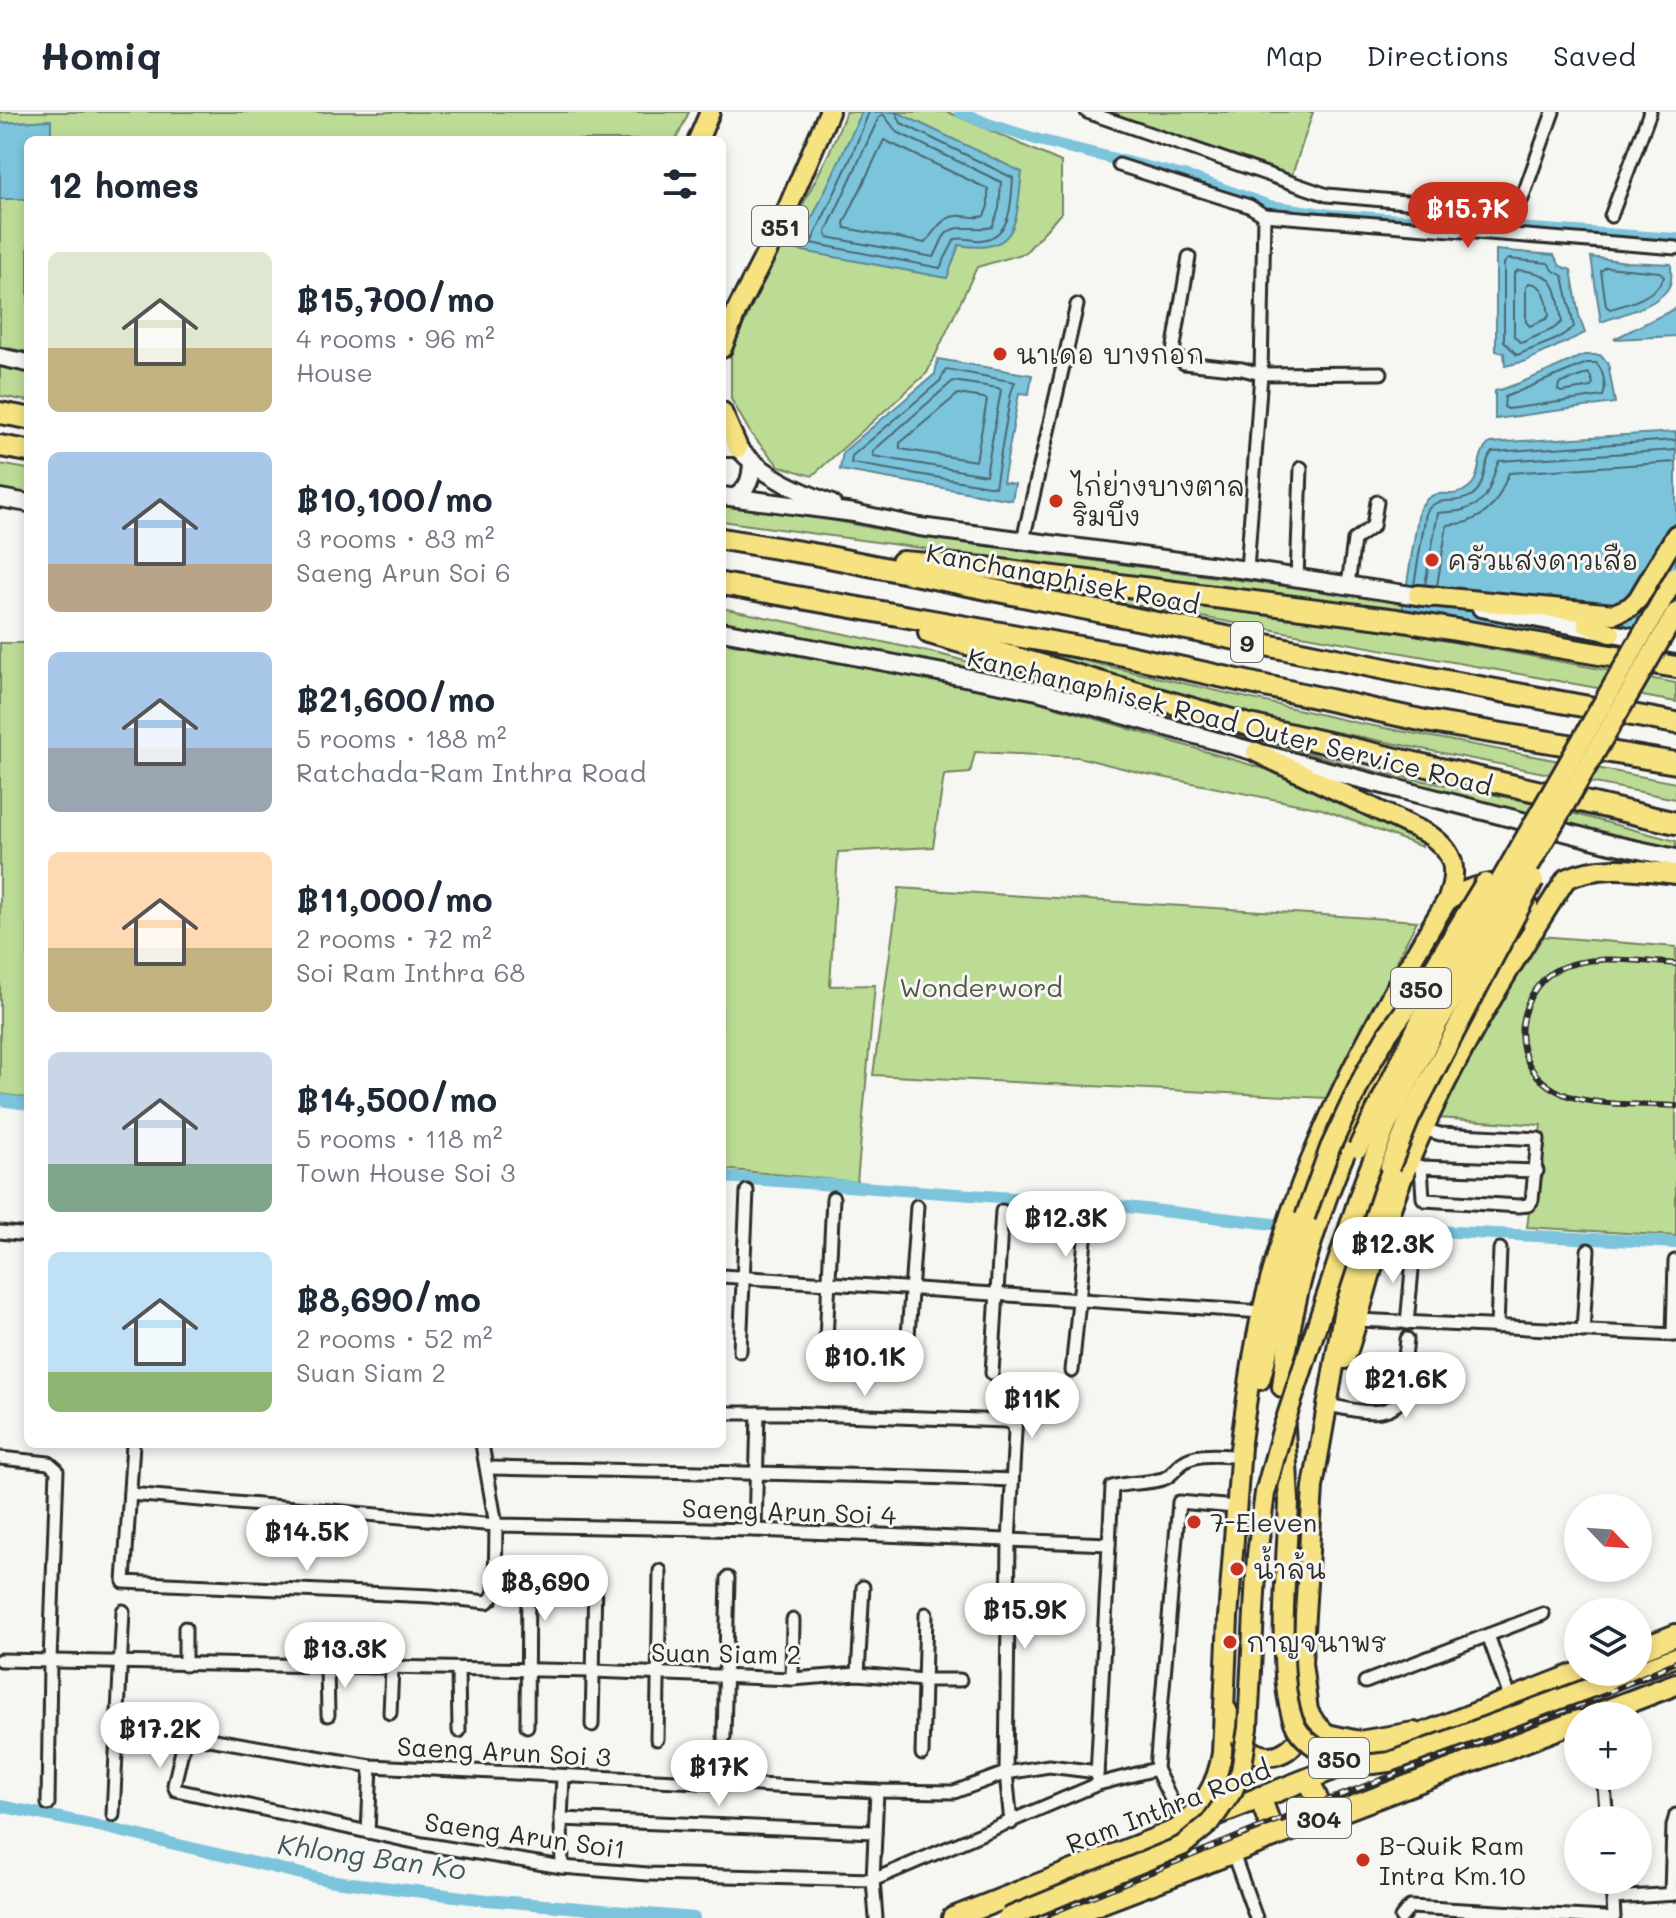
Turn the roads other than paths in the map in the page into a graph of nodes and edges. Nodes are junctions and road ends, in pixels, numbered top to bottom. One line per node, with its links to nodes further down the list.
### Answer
1 (710, 112): 6 (main road)
2 (829, 112): 13 (main road, 351)
3 (1087, 112): 4 (street)
4 (1553, 112)
5 (1650, 112): 9 (street)
6 (700, 136)
7 (1119, 165): 8 (street)
8 (1264, 215): 10 (street); 17 (street)
9 (1611, 216)
10 (1676, 248)
11 (1189, 257): 17 (street)
12 (1077, 305): 32 (street)
13 (726, 338)
14 (0, 357): 15 (main road)
15 (24, 362)
16 (1381, 373): 17 (street)
17 (1261, 374): 35 (street)
18 (0, 413): 19 (highway)
19 (24, 417)
20 (0, 446): 22 (highway)
21 (730, 448): 23 (main road)
22 (24, 450)
23 (752, 463): 25 (main road); 29 (main road)
24 (1301, 468): 37 (street)
25 (729, 497): 29 (main road)
26 (0, 498): 27 (main road)
27 (24, 502)
28 (1377, 502): 39 (street)
29 (854, 513): 32 (main road)
30 (1676, 535): 34 (main road)
31 (726, 540): 33 (highway, Kanchanaphisek Road / 9)
32 (1023, 540): 35 (main road)
33 (819, 555): 47 (highway, bridge); 48 (highway, Kanchanaphisek Road / 9)
34 (1659, 564): 42 (main road); 43 (main road)
35 (1247, 570): 37 (main road)
36 (1676, 576): 52 (main road, 350, bridge)
37 (1297, 578): 39 (main road)
38 (726, 585): 41 (highway, 9)
39 (1348, 585): 40 (main road)
40 (1418, 595): 43 (main road); 45 (main road)
41 (825, 604): 51 (highway, 9); 53 (highway)
42 (1676, 610): 49 (main road, 350, bridge)
43 (1595, 614): 45 (main road)
44 (726, 632): 50 (main road, Kanchanaphisek Road Outer Service Road)
45 (1611, 633): 46 (main road, bridge)
46 (1676, 645)
47 (1676, 667)
48 (1676, 723)
49 (1602, 741): 95 (main road, 350, bridge); 190 (main road, 350, bridge)
50 (1256, 752): 56 (main road, Kanchanaphisek Road Outer Service Road); 58 (main road)
51 (1676, 763)
52 (1562, 771): 94 (main road, 350, bridge); 101 (main road, 350, bridge)
53 (1526, 787): 54 (highway); 55 (highway)
54 (1676, 810)
55 (1676, 823)
56 (1676, 858)
57 (1676, 874): 59 (main road)
58 (1448, 899): 59 (main road); 60 (main road)
59 (1534, 930): 61 (main road)
60 (1415, 955): 81 (main road); 94 (main road)
61 (1422, 1129): 62 (main road); 63 (street)
62 (1415, 1165): 63 (street); 63 (street); 82 (main road)
63 (1537, 1171)
64 (747, 1191): 76 (street)
65 (833, 1198): 77 (street)
66 (917, 1206): 78 (street)
67 (1002, 1211): 79 (street)
68 (1087, 1220): 80 (street)
69 (0, 1232): 70 (street)
70 (24, 1235)
71 (1414, 1249): 83 (street)
72 (1500, 1249): 84 (street)
73 (1588, 1250): 85 (street)
74 (1675, 1261): 86 (street)
75 (726, 1276): 76 (street)
76 (743, 1278): 77 (street); 88 (street)
77 (830, 1282): 78 (street); 89 (street)
78 (911, 1289): 79 (street); 90 (street)
79 (996, 1295): 80 (street); 92 (street)
80 (1080, 1300): 81 (street); 91 (street)
81 (1262, 1312): 101 (main road)
82 (1358, 1320): 83 (street); 95 (main road)
83 (1407, 1323): 84 (street)
84 (1497, 1327): 85 (street)
85 (1583, 1331): 86 (street)
86 (1674, 1335)
87 (1407, 1339): 95 (street)
88 (740, 1351)
89 (825, 1360)
90 (906, 1365)
91 (1072, 1371)
92 (992, 1373)
93 (1019, 1384): 98 (street)
94 (1282, 1387): 145 (main road, 350, bridge)
95 (1330, 1396): 149 (main road, 350)
96 (726, 1413): 97 (street)
97 (758, 1413): 98 (street); 104 (street)
98 (1011, 1426): 105 (street)
99 (133, 1448): 106 (street)
100 (483, 1448): 103 (street)
101 (1239, 1456): 107 (main road, 350); 111 (street)
102 (0, 1458): 127 (street)
103 (487, 1468): 104 (street); 108 (street)
104 (757, 1472): 105 (street); 109 (street)
105 (1012, 1480): 110 (street)
106 (130, 1494): 108 (street, Saeng Arun Soi 4); 108 (street)
107 (1235, 1507): 148 (main road, 350); 161 (street)
108 (496, 1525): 109 (street, Saeng Arun Soi 4)
109 (755, 1530): 110 (street, Saeng Arun Soi 4)
110 (1009, 1542): 111 (street, Saeng Arun Soi 4); 162 (street)
111 (1109, 1544): 164 (street)
112 (660, 1571): 136 (street)
113 (528, 1576): 134 (street)
114 (728, 1578): 138 (street)
115 (595, 1580): 135 (street)
116 (863, 1587): 137 (street)
117 (123, 1611): 128 (street)
118 (926, 1614): 141 (street)
119 (1543, 1614): 122 (street)
120 (793, 1620): 139 (street)
121 (185, 1628): 129 (street)
122 (1488, 1635): 143 (street); 146 (street)
123 (1676, 1635): 124 (highway)
124 (1652, 1644)
125 (1676, 1657): 130 (main road, 350)
126 (0, 1660): 127 (street, Suan Siam 2)
127 (50, 1661): 128 (street, Suan Siam 2); 169 (street)
128 (121, 1664): 129 (street, Suan Siam 2); 170 (street)
129 (185, 1665): 131 (street, Suan Siam 2)
130 (1652, 1665)
131 (327, 1667): 132 (street, Suan Siam 2); 151 (street)
132 (392, 1668): 133 (street, Suan Siam 2); 150 (street)
133 (458, 1669): 134 (street, Suan Siam 2); 156 (street)
134 (526, 1670): 135 (street, Suan Siam 2); 153 (street)
135 (594, 1671): 136 (street, Suan Siam 2); 152 (street)
136 (656, 1674): 138 (street, Suan Siam 2); 158 (street)
137 (858, 1674): 139 (street, Suan Siam 2); 141 (street, Suan Siam 2)
138 (727, 1677): 139 (street, Suan Siam 2); 157 (street)
139 (792, 1679)
140 (1564, 1679): 146 (highway, Ram Inthra Road / 304)
141 (923, 1680): 142 (street, Suan Siam 2); 159 (street)
142 (960, 1680)
143 (1365, 1682)
144 (1676, 1684): 147 (highway, 304)
145 (1595, 1686)
146 (1511, 1700): 154 (highway, Ram Inthra Road / 304)
147 (1629, 1702)
148 (1225, 1707): 149 (main road); 175 (main road, 350)
149 (1308, 1711): 154 (main road, 350)
150 (390, 1713)
151 (328, 1715)
152 (592, 1725)
153 (527, 1726)
154 (1441, 1727): 165 (highway, Ram Inthra Road / 304)
155 (1564, 1727): 172 (highway, 304)
156 (459, 1731)
157 (724, 1737)
158 (657, 1739)
159 (922, 1754)
160 (371, 1766): 163 (street, Saeng Arun Soi 3); 166 (street, Saeng Arun Soi 3); 176 (street)
161 (1156, 1769): 164 (street); 175 (street)
162 (1006, 1773): 164 (street, Saeng Arun Soi 3); 167 (street, Saeng Arun Soi 3); 174 (street)
163 (563, 1777): 167 (street, Saeng Arun Soi 3); 173 (street)
164 (1097, 1778): 174 (street)
165 (1309, 1780): 168 (highway, Ram Inthra Road / 304); 172 (highway)
166 (176, 1790): 176 (street, Saeng Arun Soi1)
167 (877, 1791): 177 (street)
168 (1260, 1797): 175 (highway, Ram Inthra Road / 304); 178 (highway)
169 (48, 1804)
170 (113, 1815)
171 (1676, 1815): 185 (street)
172 (1324, 1816): 178 (highway, 304)
173 (561, 1819): 177 (street); 181 (street)
174 (1011, 1823): 182 (street)
175 (1179, 1828): 179 (highway, Ram Inthra Road / 304)
176 (368, 1832): 181 (street, Saeng Arun Soi1)
177 (875, 1832): 182 (street)
178 (1274, 1835): 180 (highway, 304)
179 (1144, 1842): 183 (highway); 189 (highway, Ram Inthra Road / 304)
180 (1232, 1851): 183 (highway, 304); 192 (street)
181 (562, 1867): 182 (street, Saeng Arun Soi1)
182 (873, 1880): 188 (street)
183 (1149, 1883): 191 (highway, 304)
184 (1613, 1894): 186 (street)
185 (1674, 1894): 186 (street)
186 (1613, 1898): 195 (street)
187 (1506, 1915): 193 (street); 194 (street)
188 (876, 1918)
189 (953, 1918)
190 (1007, 1918)
191 (1061, 1918)
192 (1256, 1918)
193 (1401, 1918)
194 (1605, 1918)
195 (1614, 1918)

